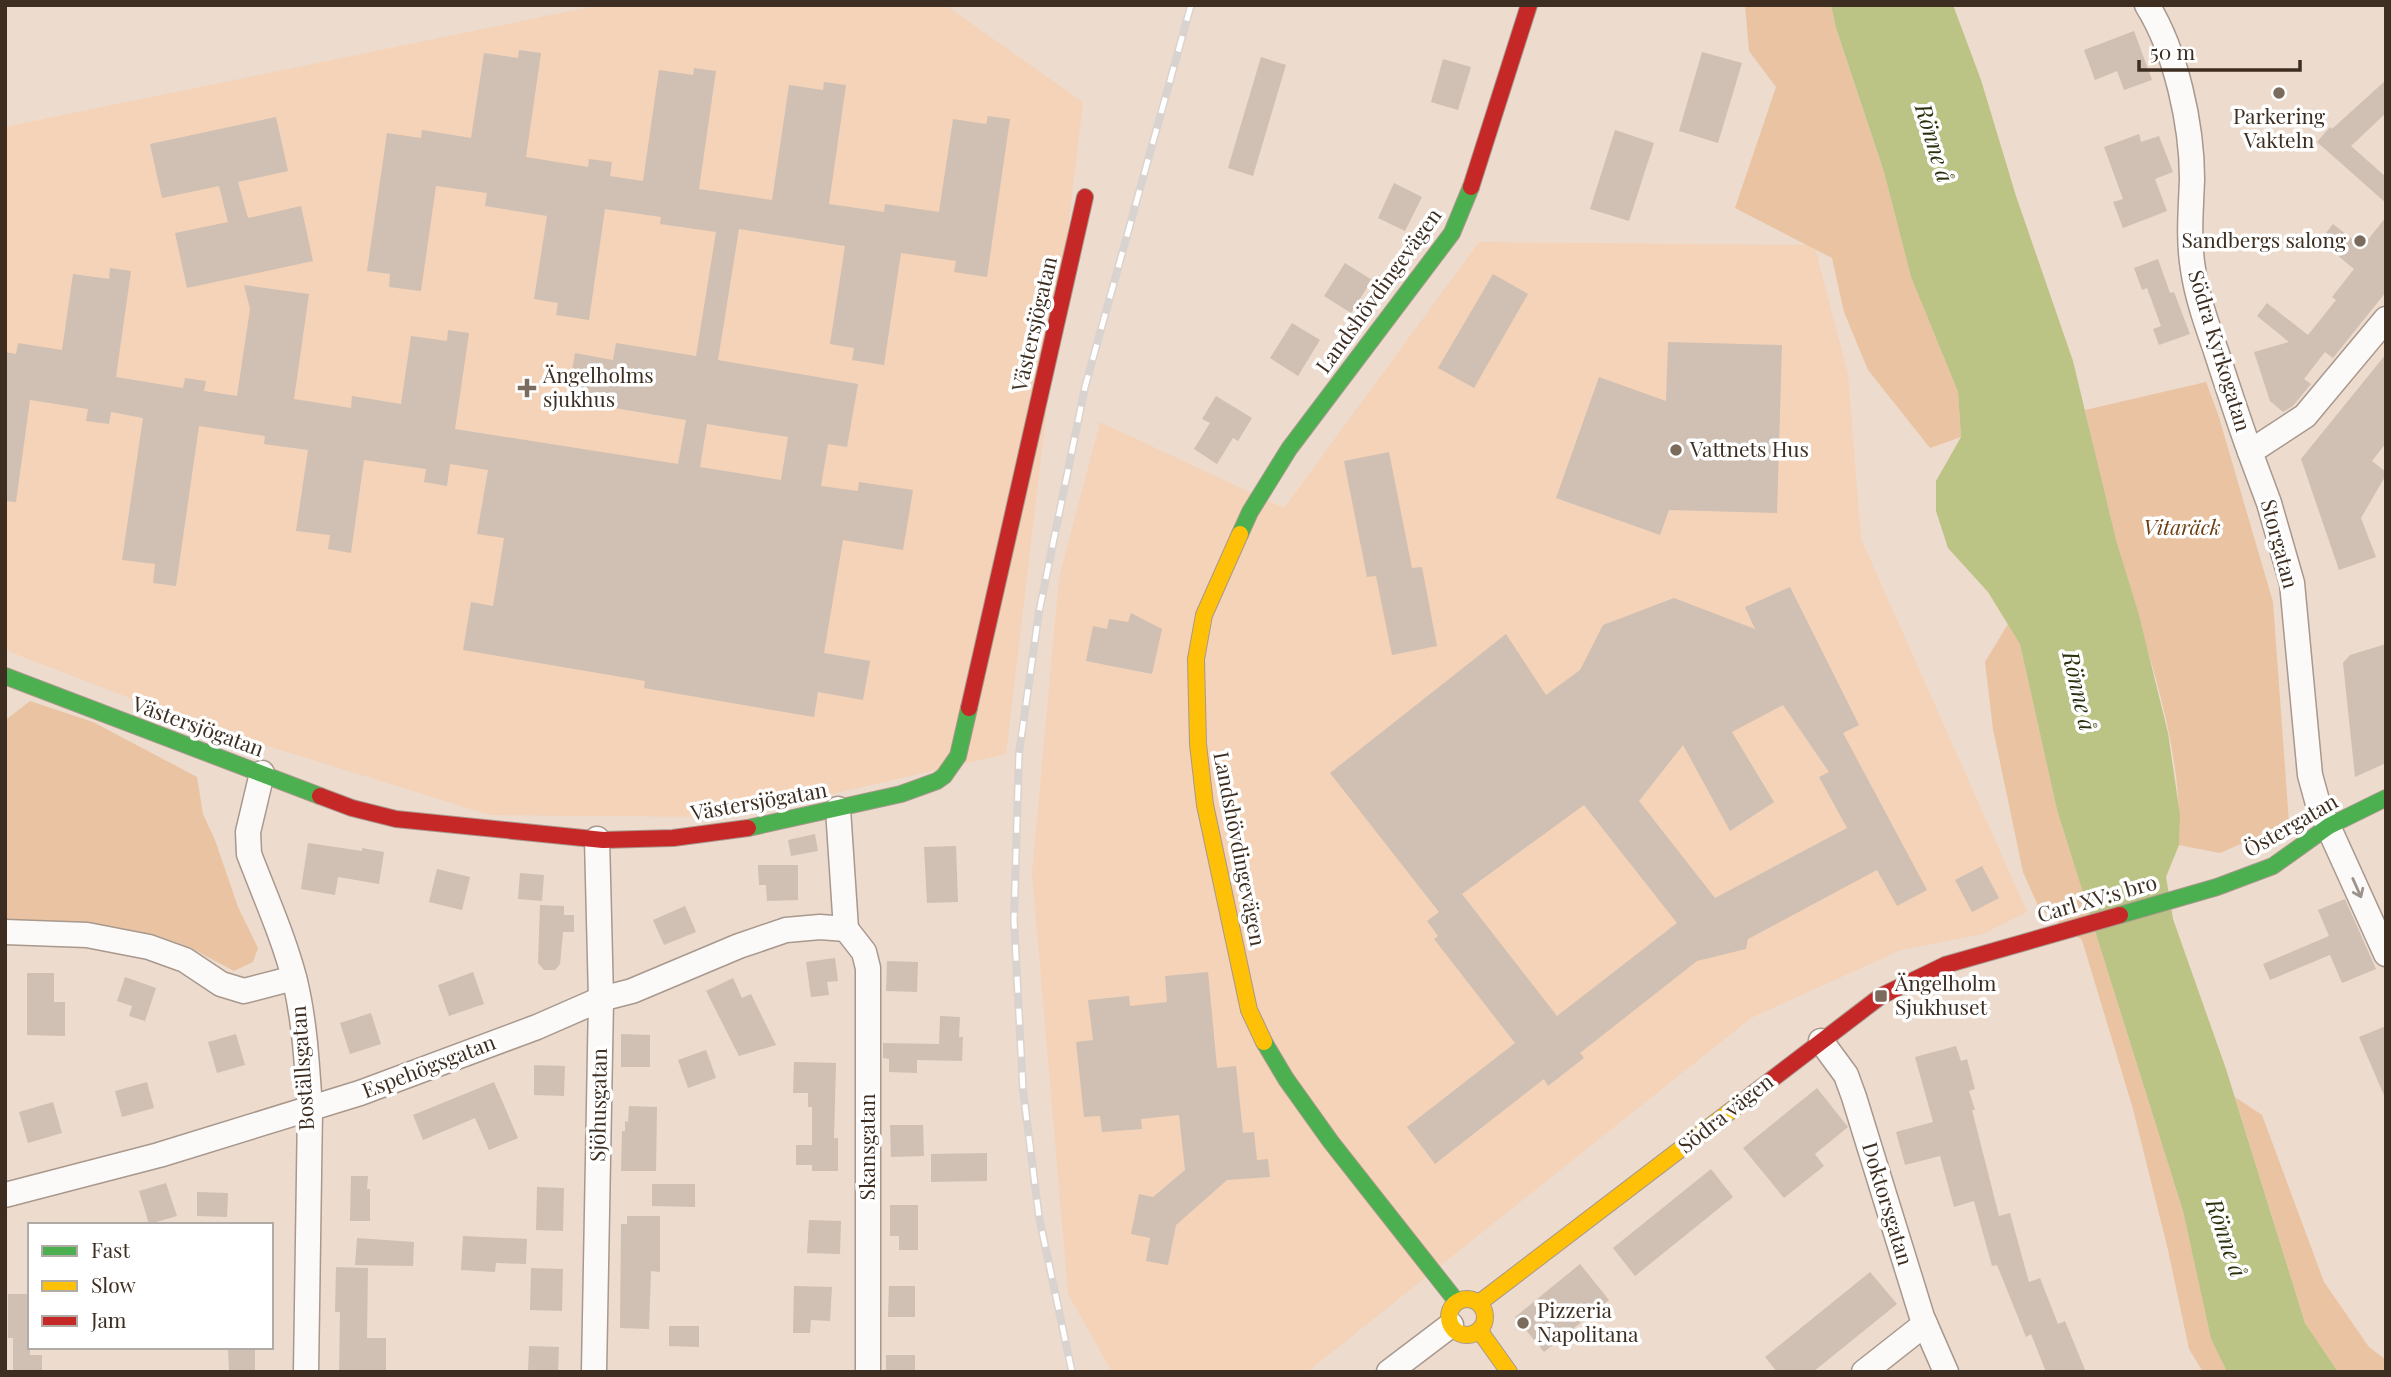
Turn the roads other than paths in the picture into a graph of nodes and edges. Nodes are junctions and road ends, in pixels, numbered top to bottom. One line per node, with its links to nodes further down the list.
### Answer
1 (1530, 5): 23 (street, Landshövdingevägen)
2 (2147, 5): 5 (street, Södra Kyrkogatan)
3 (1085, 197): 9 (street, Västersjögatan)
4 (2386, 319): 5 (street)
5 (2250, 452): 10 (street, Storgatan)
6 (5, 676): 7 (street, Västersjögatan)
7 (262, 774): 11 (street, Västersjögatan); 17 (street, Boställsgatan)
8 (2386, 798): 10 (street, Östergatan)
9 (838, 809): 11 (street, Västersjögatan); 13 (street)
10 (2329, 826): 12 (street, Östergatan); 16 (street, Storgatan, one-way to 16)
11 (597, 839): 18 (street, Sjöhusgatan)
12 (2217, 887): 15 (street, Carl XV:s bro)
13 (846, 929): 18 (street, Espehögsgatan); 28 (street, Skansgatan)
14 (5, 932): 17 (street)
15 (1989, 951): 19 (street, Södra vägen)
16 (2386, 954)
17 (294, 978): 20 (street, Boställsgatan)
18 (601, 999): 20 (street, Espehögsgatan); 27 (street, Sjöhusgatan)
19 (1821, 1041): 22 (street, Södra vägen); 24 (street, Doktorsgatan)
20 (310, 1109): 21 (street, Espehögsgatan); 26 (street, Boställsgatan)
21 (5, 1195)
22 (1479, 1303): 23 (street); 25 (street)
23 (1454, 1313): 25 (street); 29 (street)
24 (1924, 1324): 31 (street); 32 (street, Doktorsgatan)
25 (1479, 1330): 30 (street)
26 (306, 1372)
27 (594, 1372)
28 (868, 1372)
29 (1390, 1372)
30 (1509, 1372)
31 (1864, 1372)
32 (1946, 1372)

